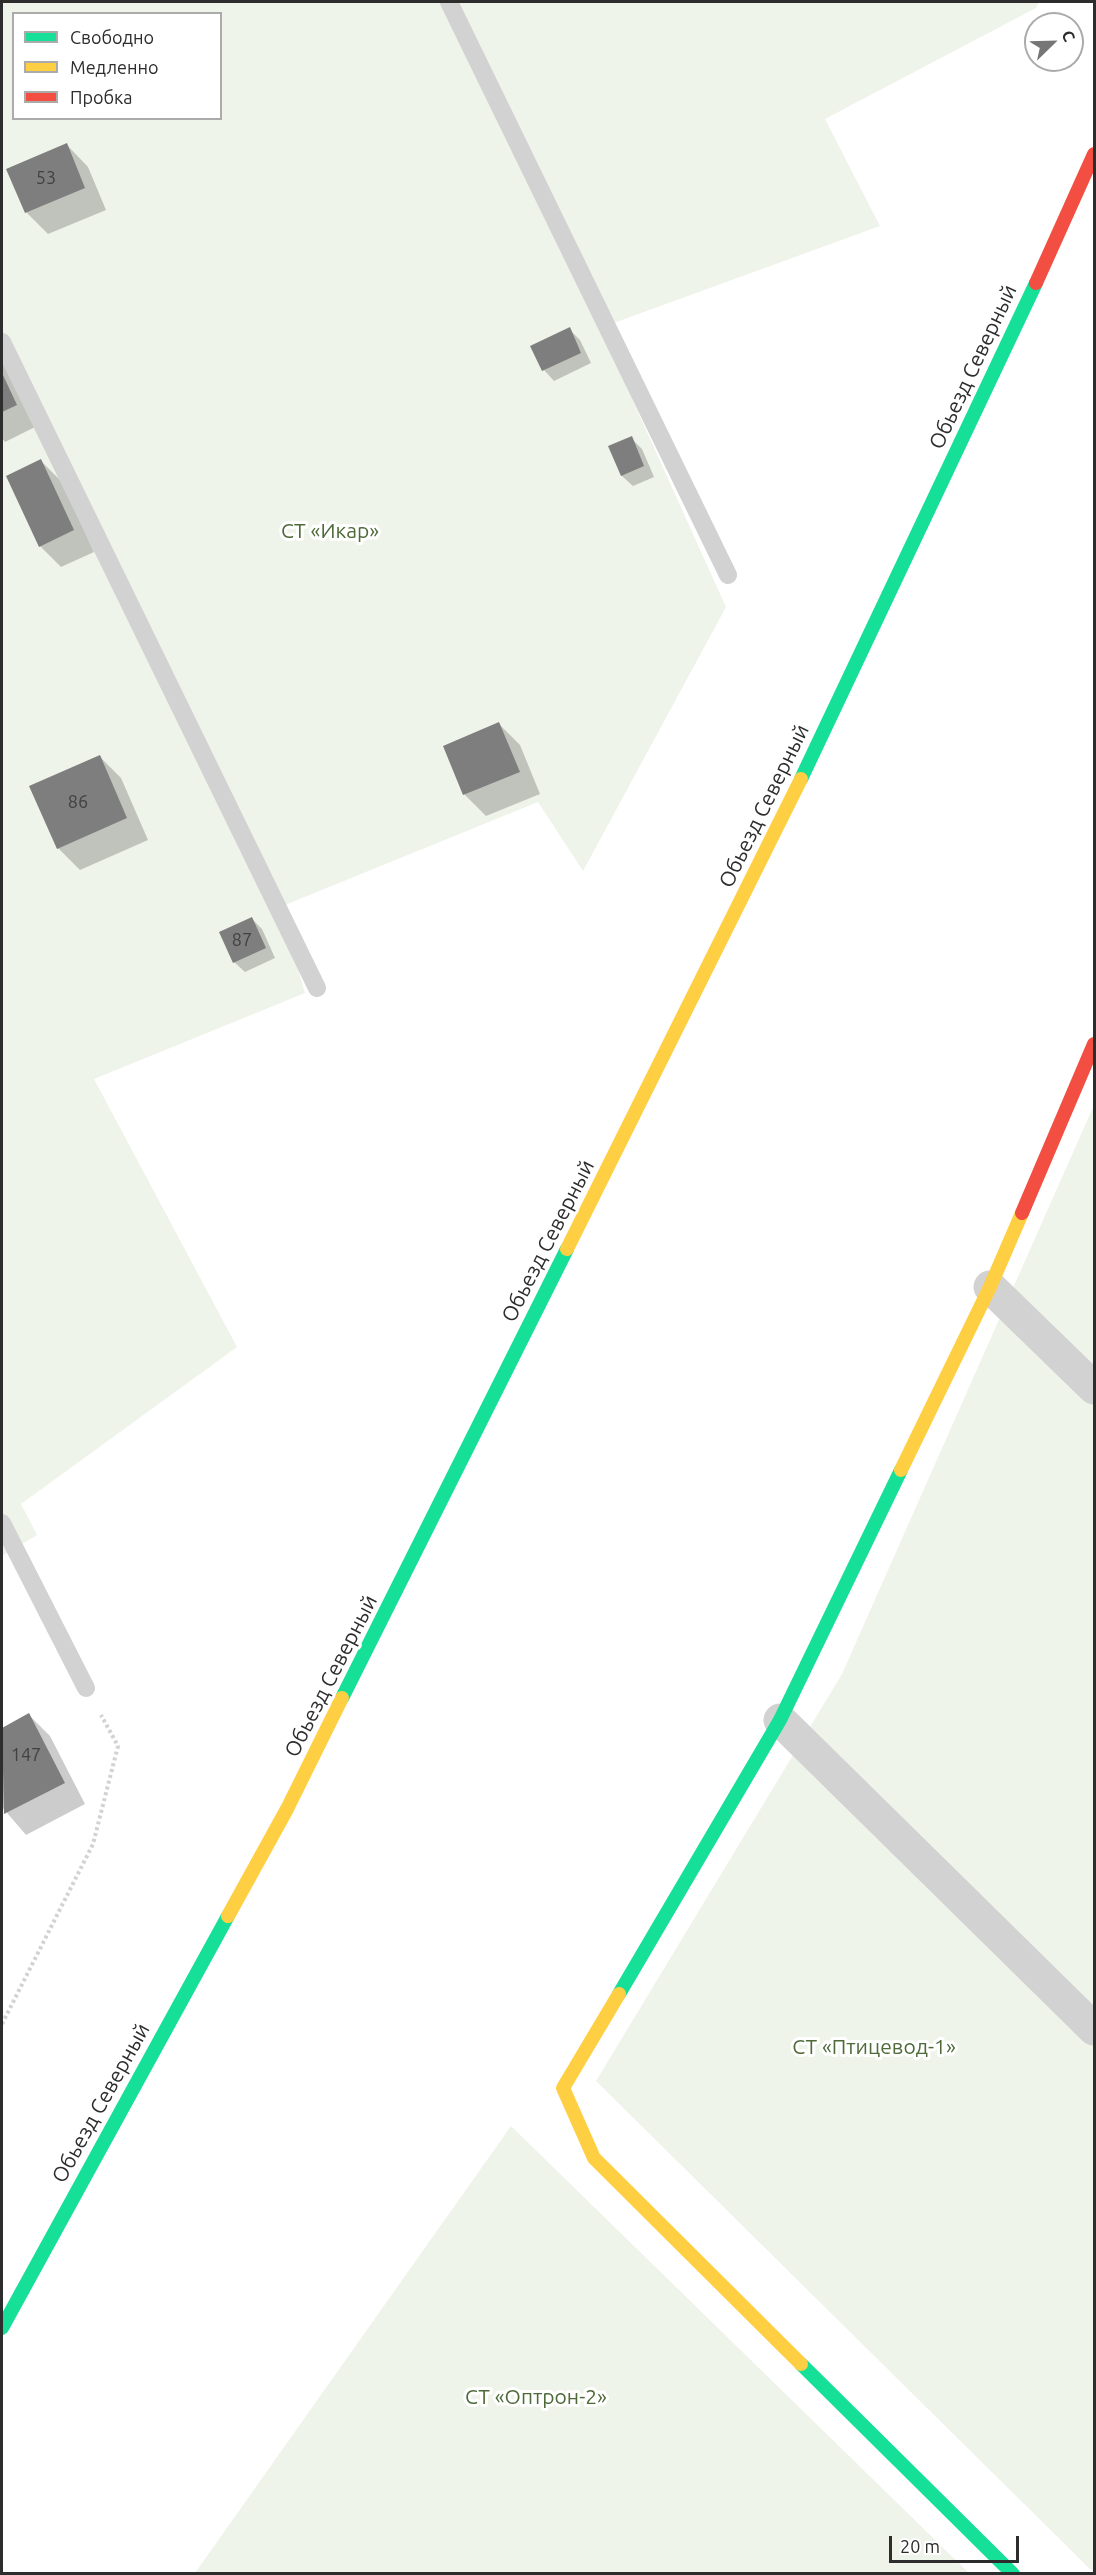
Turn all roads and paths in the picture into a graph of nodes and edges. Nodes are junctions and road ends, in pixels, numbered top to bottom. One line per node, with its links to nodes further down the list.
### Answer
1 (449, 2): 4 (lane)
2 (1095, 154): 14 (main road, Обьезд Северный)
3 (2, 342): 5 (lane)
4 (728, 575)
5 (317, 988)
6 (1095, 1044): 7 (main road)
7 (990, 1287): 8 (street); 11 (main road)
8 (1095, 1388)
9 (2, 1523): 10 (lane)
10 (86, 1688): 12 (path)
11 (780, 1720): 13 (street); 15 (main road)
12 (2, 2024)
13 (1095, 2029)
14 (2, 2328)
15 (1013, 2574)

